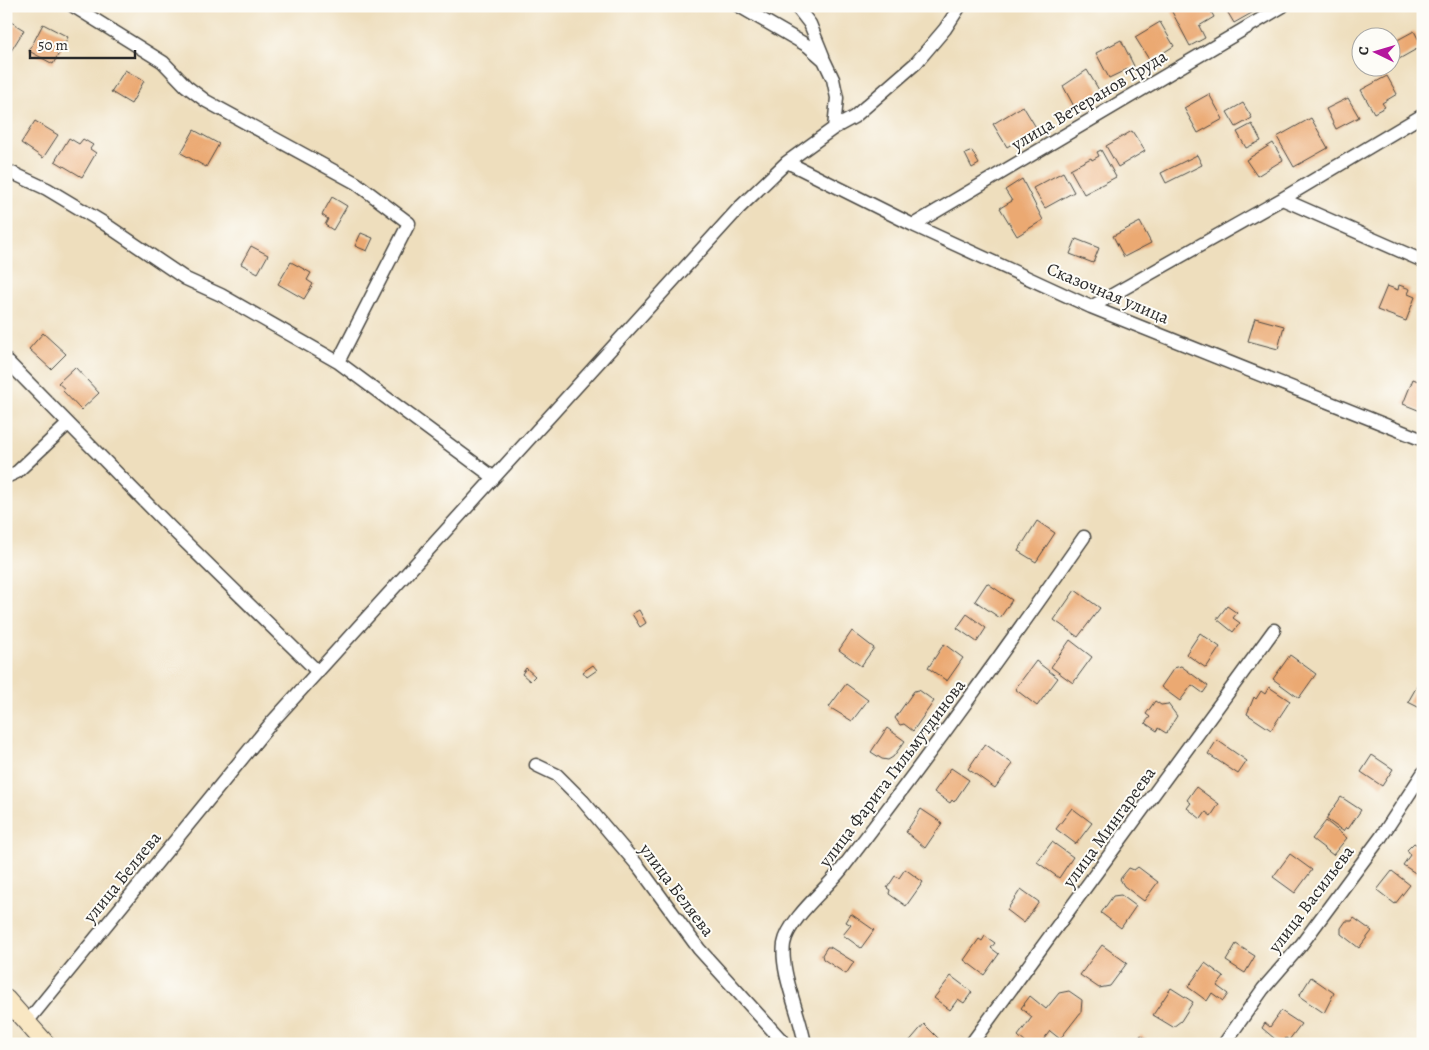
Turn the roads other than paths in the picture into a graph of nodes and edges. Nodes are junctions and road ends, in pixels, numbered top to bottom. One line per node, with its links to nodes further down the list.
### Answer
1 (73, 6): 16 (street)
2 (739, 6): 6 (street)
3 (796, 6): 6 (street)
4 (960, 6): 8 (street, улица Беляева)
5 (1283, 6): 12 (street, улица Ветеранов Труда)
6 (824, 60): 8 (street)
7 (1423, 114): 11 (street)
8 (834, 128): 9 (street, улица Беляева)
9 (787, 162): 12 (street, Сказочная улица); 19 (street, улица Беляева)
10 (6, 170): 16 (street)
11 (1282, 199): 13 (street); 14 (street)
12 (914, 224): 14 (street, Сказочная улица)
13 (1423, 261)
14 (1091, 307): 18 (street, Сказочная улица)
15 (6, 360): 17 (street)
16 (338, 362): 19 (street)
17 (68, 424): 20 (street); 23 (street)
18 (1423, 440)
19 (493, 477): 23 (street, улица Беляева)
20 (6, 478)
21 (1084, 537): 30 (street, улица Фарита Гильмутдинова)
22 (1274, 630): 31 (street, улица Мингареева)
23 (318, 672): 27 (street, улица Беляева)
24 (536, 765): 29 (street, улица Беляева)
25 (1423, 773): 32 (street, улица Васильева)
26 (6, 999): 27 (main road)
27 (27, 1022): 28 (main road)
28 (46, 1044)
29 (786, 1044)
30 (805, 1044)
31 (971, 1044)
32 (1224, 1044)

